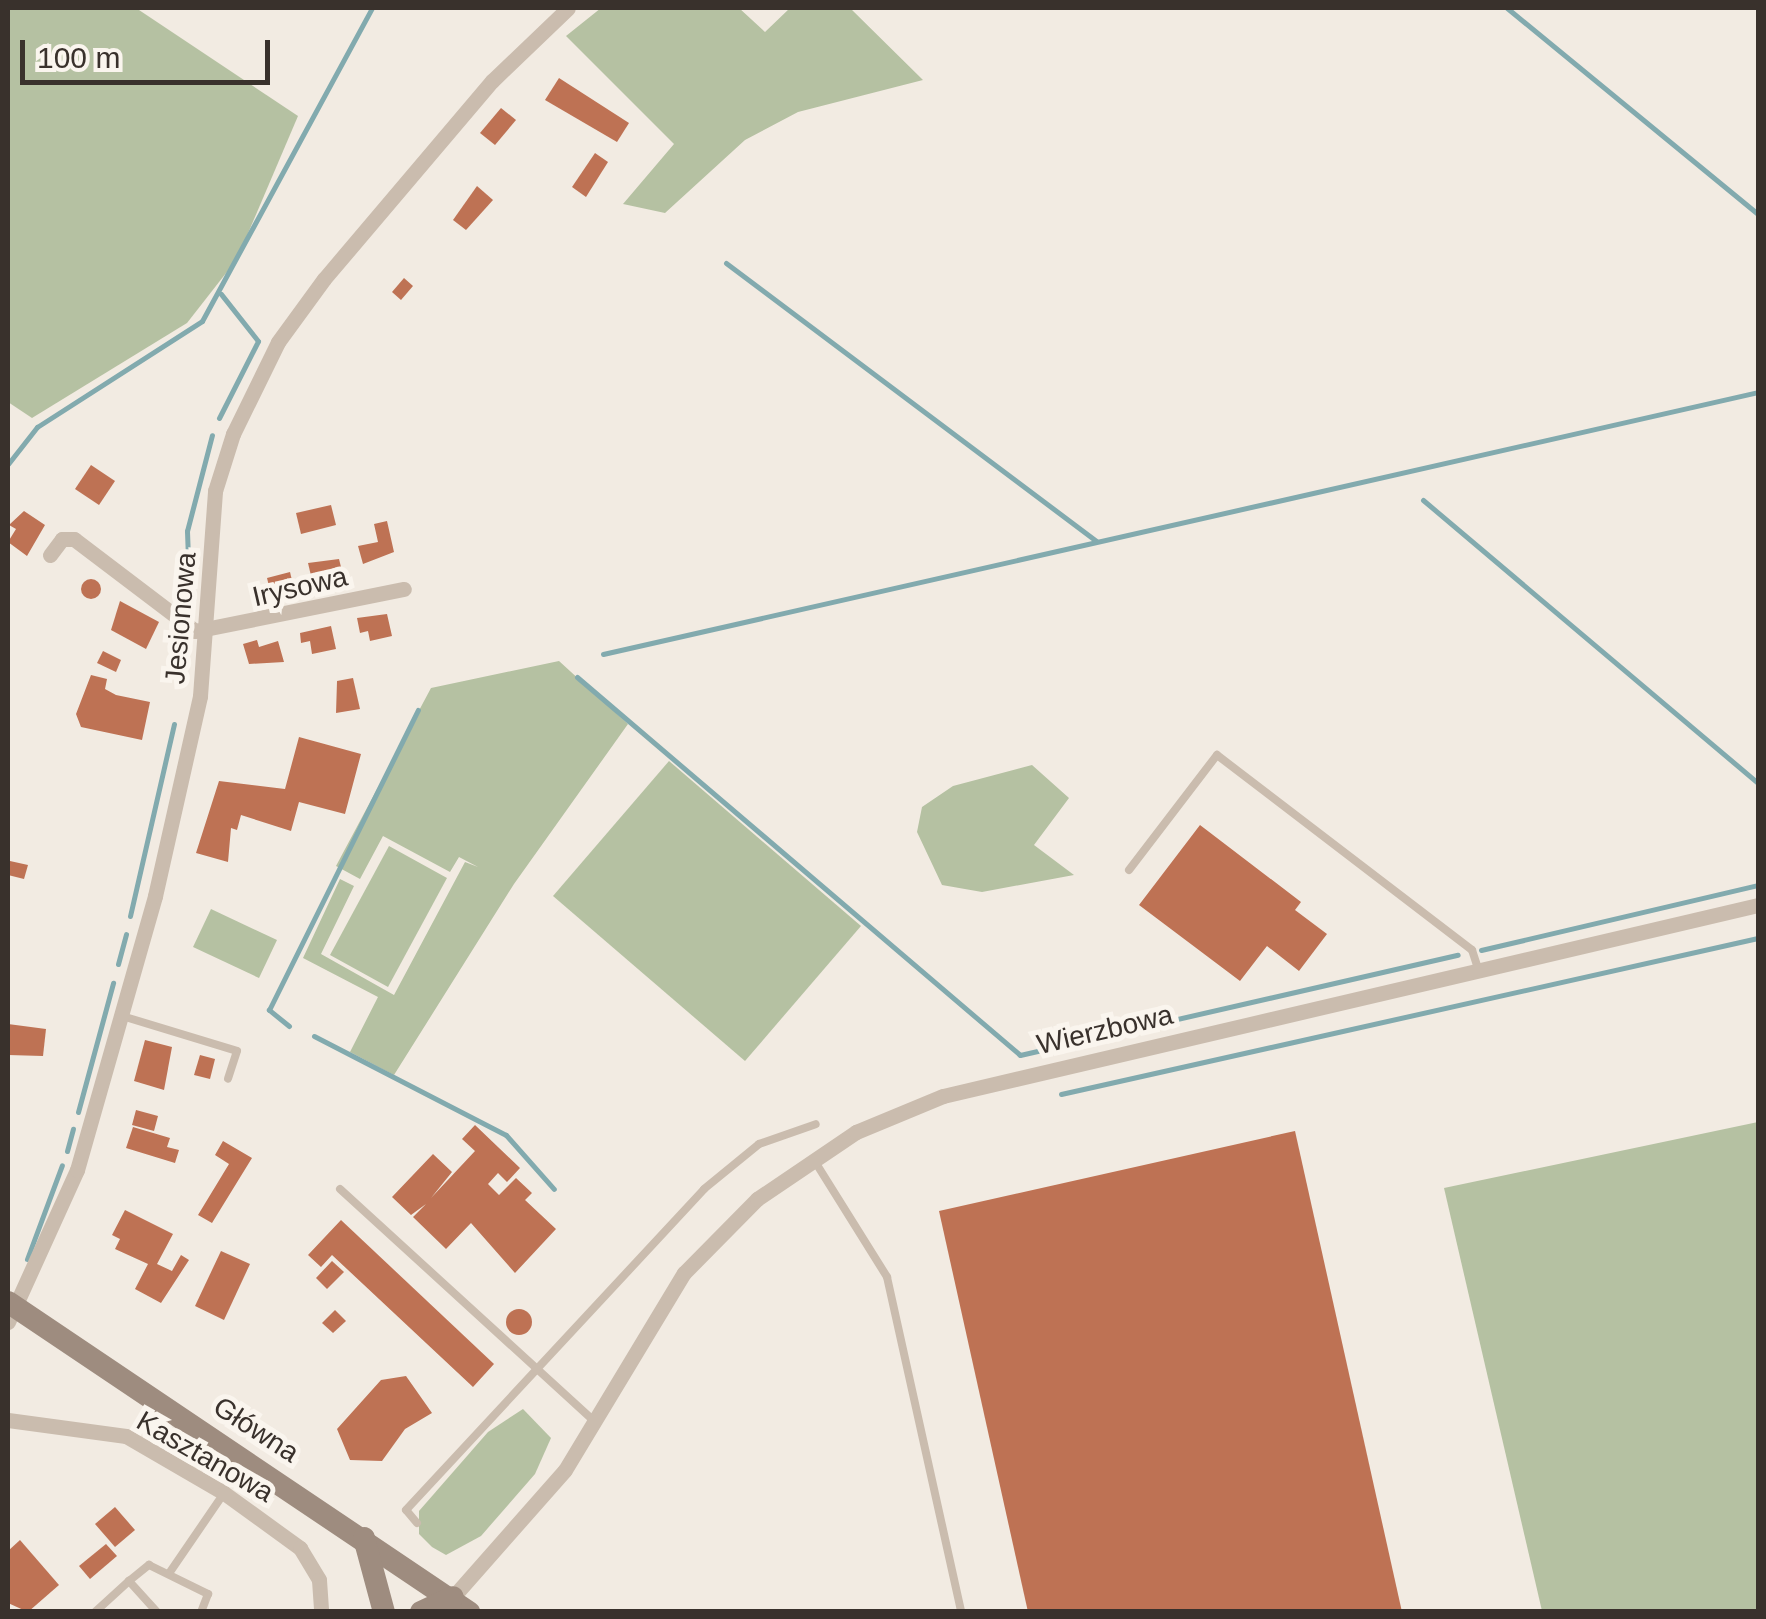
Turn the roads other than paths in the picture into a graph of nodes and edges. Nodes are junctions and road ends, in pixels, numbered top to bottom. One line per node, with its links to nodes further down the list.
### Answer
1 (568, 8): 4 (street, Jesionowa)
2 (50, 555): 4 (street)
3 (404, 588): 4 (street, Irysowa)
4 (208, 632): 8 (street, Jesionowa)
5 (1129, 870): 7 (lane)
6 (1758, 905): 7 (street, Wierzbowa)
7 (1478, 970): 11 (street, Wierzbowa)
8 (122, 1016): 9 (lane); 13 (street, Jesionowa)
9 (228, 1078)
10 (816, 1124): 14 (lane)
11 (812, 1158): 16 (street, Wierzbowa); 29 (lane)
12 (340, 1189): 14 (lane)
13 (11, 1311): 19 (main road, Główna)
14 (534, 1372): 16 (lane); 18 (lane)
15 (8, 1420): 17 (street, Kasztanowa)
16 (594, 1421): 22 (street, Wierzbowa)
17 (224, 1493): 20 (lane); 26 (street, Kasztanowa)
18 (418, 1523)
19 (364, 1538): 22 (main road, Główna); 27 (main road)
20 (170, 1572): 21 (lane); 25 (lane)
21 (129, 1581): 23 (lane); 24 (lane)
22 (457, 1607): 28 (main road)
23 (95, 1612)
24 (157, 1612)
25 (201, 1612)
26 (321, 1612)
27 (384, 1612)
28 (421, 1612)
29 (961, 1612)

